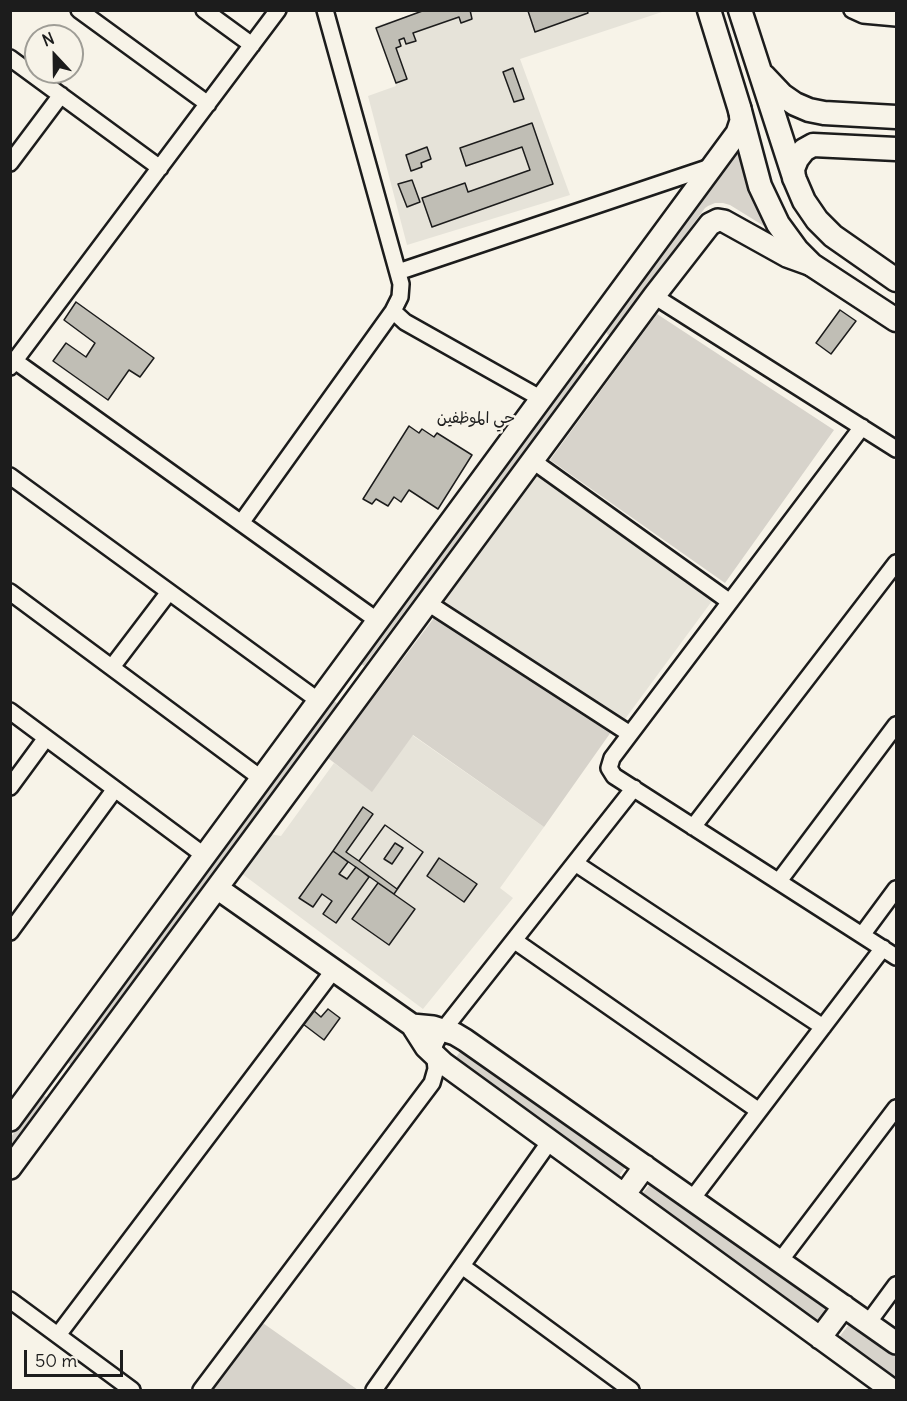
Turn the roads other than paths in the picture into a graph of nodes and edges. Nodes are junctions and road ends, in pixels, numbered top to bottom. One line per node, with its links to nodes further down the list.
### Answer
1 (79, 10): 13 (street)
2 (204, 10): 9 (street)
3 (278, 10): 9 (street)
4 (709, 10): 14 (main road)
5 (852, 10): 8 (street)
6 (326, 11): 22 (street)
7 (741, 11): 11 (main road)
8 (897, 18)
9 (252, 45): 13 (street)
10 (10, 58): 12 (street)
11 (758, 65): 15 (main road); 20 (main road)
12 (61, 95): 17 (street); 19 (street)
13 (208, 104): 19 (street)
14 (739, 107): 18 (main road); 21 (main road)
15 (897, 117)
16 (897, 149): 20 (main road)
17 (10, 164)
18 (712, 166): 22 (street); 27 (main road)
19 (160, 168): 30 (street)
20 (795, 180): 23 (main road)
21 (812, 265): 24 (main road); 26 (main road)
22 (398, 272): 25 (street)
23 (897, 280)
24 (654, 296): 28 (main road); 33 (street)
25 (393, 310): 32 (street); 37 (street)
26 (892, 314)
27 (597, 324): 28 (main road); 29 (main road)
28 (621, 341): 31 (main road)
29 (578, 350): 31 (main road); 32 (main road)
30 (13, 364): 37 (street)
31 (602, 367): 35 (main road)
32 (540, 398): 43 (main road)
33 (862, 427): 34 (street); 41 (street)
34 (897, 449)
35 (533, 460): 41 (street); 42 (main road)
36 (10, 476): 40 (street)
37 (241, 523): 43 (street)
38 (897, 563): 57 (street)
39 (10, 592): 45 (street)
40 (169, 592): 45 (street); 47 (street)
41 (730, 602): 51 (street)
42 (428, 603): 46 (main road); 51 (street)
43 (378, 621): 44 (main road)
44 (347, 663): 46 (main road); 47 (main road)
45 (111, 667): 53 (street)
46 (369, 682): 48 (main road)
47 (322, 697): 48 (main road); 53 (main road)
48 (350, 708): 61 (main road)
49 (10, 711): 52 (street)
50 (897, 725): 60 (street)
51 (630, 734): 56 (street)
52 (46, 738): 54 (street); 55 (street)
53 (262, 778): 58 (main road)
54 (10, 787)
55 (115, 789): 58 (street); 63 (street)
56 (634, 789): 57 (street); 59 (street)
57 (693, 826): 60 (street)
58 (205, 856): 73 (main road)
59 (575, 863): 65 (street); 70 (street)
60 (779, 881): 64 (street)
61 (217, 888): 68 (main road); 74 (main road)
62 (897, 889): 64 (street)
63 (10, 932)
64 (862, 935): 66 (street)
65 (515, 941): 71 (street); 78 (street)
66 (883, 948): 67 (street); 70 (street)
67 (897, 957)
68 (333, 971): 69 (main road); 91 (street)
69 (412, 1025): 71 (main road); 72 (main road)
70 (823, 1027): 78 (street)
71 (444, 1030): 72 (street); 81 (main road)
72 (435, 1055): 80 (main road); 96 (street)
73 (56, 1058): 74 (main road); 75 (main road)
74 (79, 1076): 76 (main road)
75 (36, 1086): 76 (main road); 79 (main road)
76 (58, 1104): 82 (main road)
77 (897, 1108): 85 (street)
78 (759, 1111): 84 (street)
79 (10, 1120)
80 (550, 1141): 83 (main road); 86 (street)
81 (645, 1166): 83 (main road); 84 (main road)
82 (10, 1168)
83 (624, 1195): 92 (main road)
84 (692, 1199): 85 (main road)
85 (780, 1261): 89 (main road)
86 (462, 1266): 94 (street); 97 (street)
87 (897, 1285): 90 (street)
88 (10, 1300): 91 (street)
89 (844, 1306): 90 (main road); 92 (main road)
90 (868, 1323): 93 (main road)
91 (58, 1335): 95 (street)
92 (820, 1338): 98 (main road)
93 (897, 1343)
94 (378, 1389)
95 (132, 1390)
96 (201, 1390)
97 (631, 1390)
98 (891, 1390)

